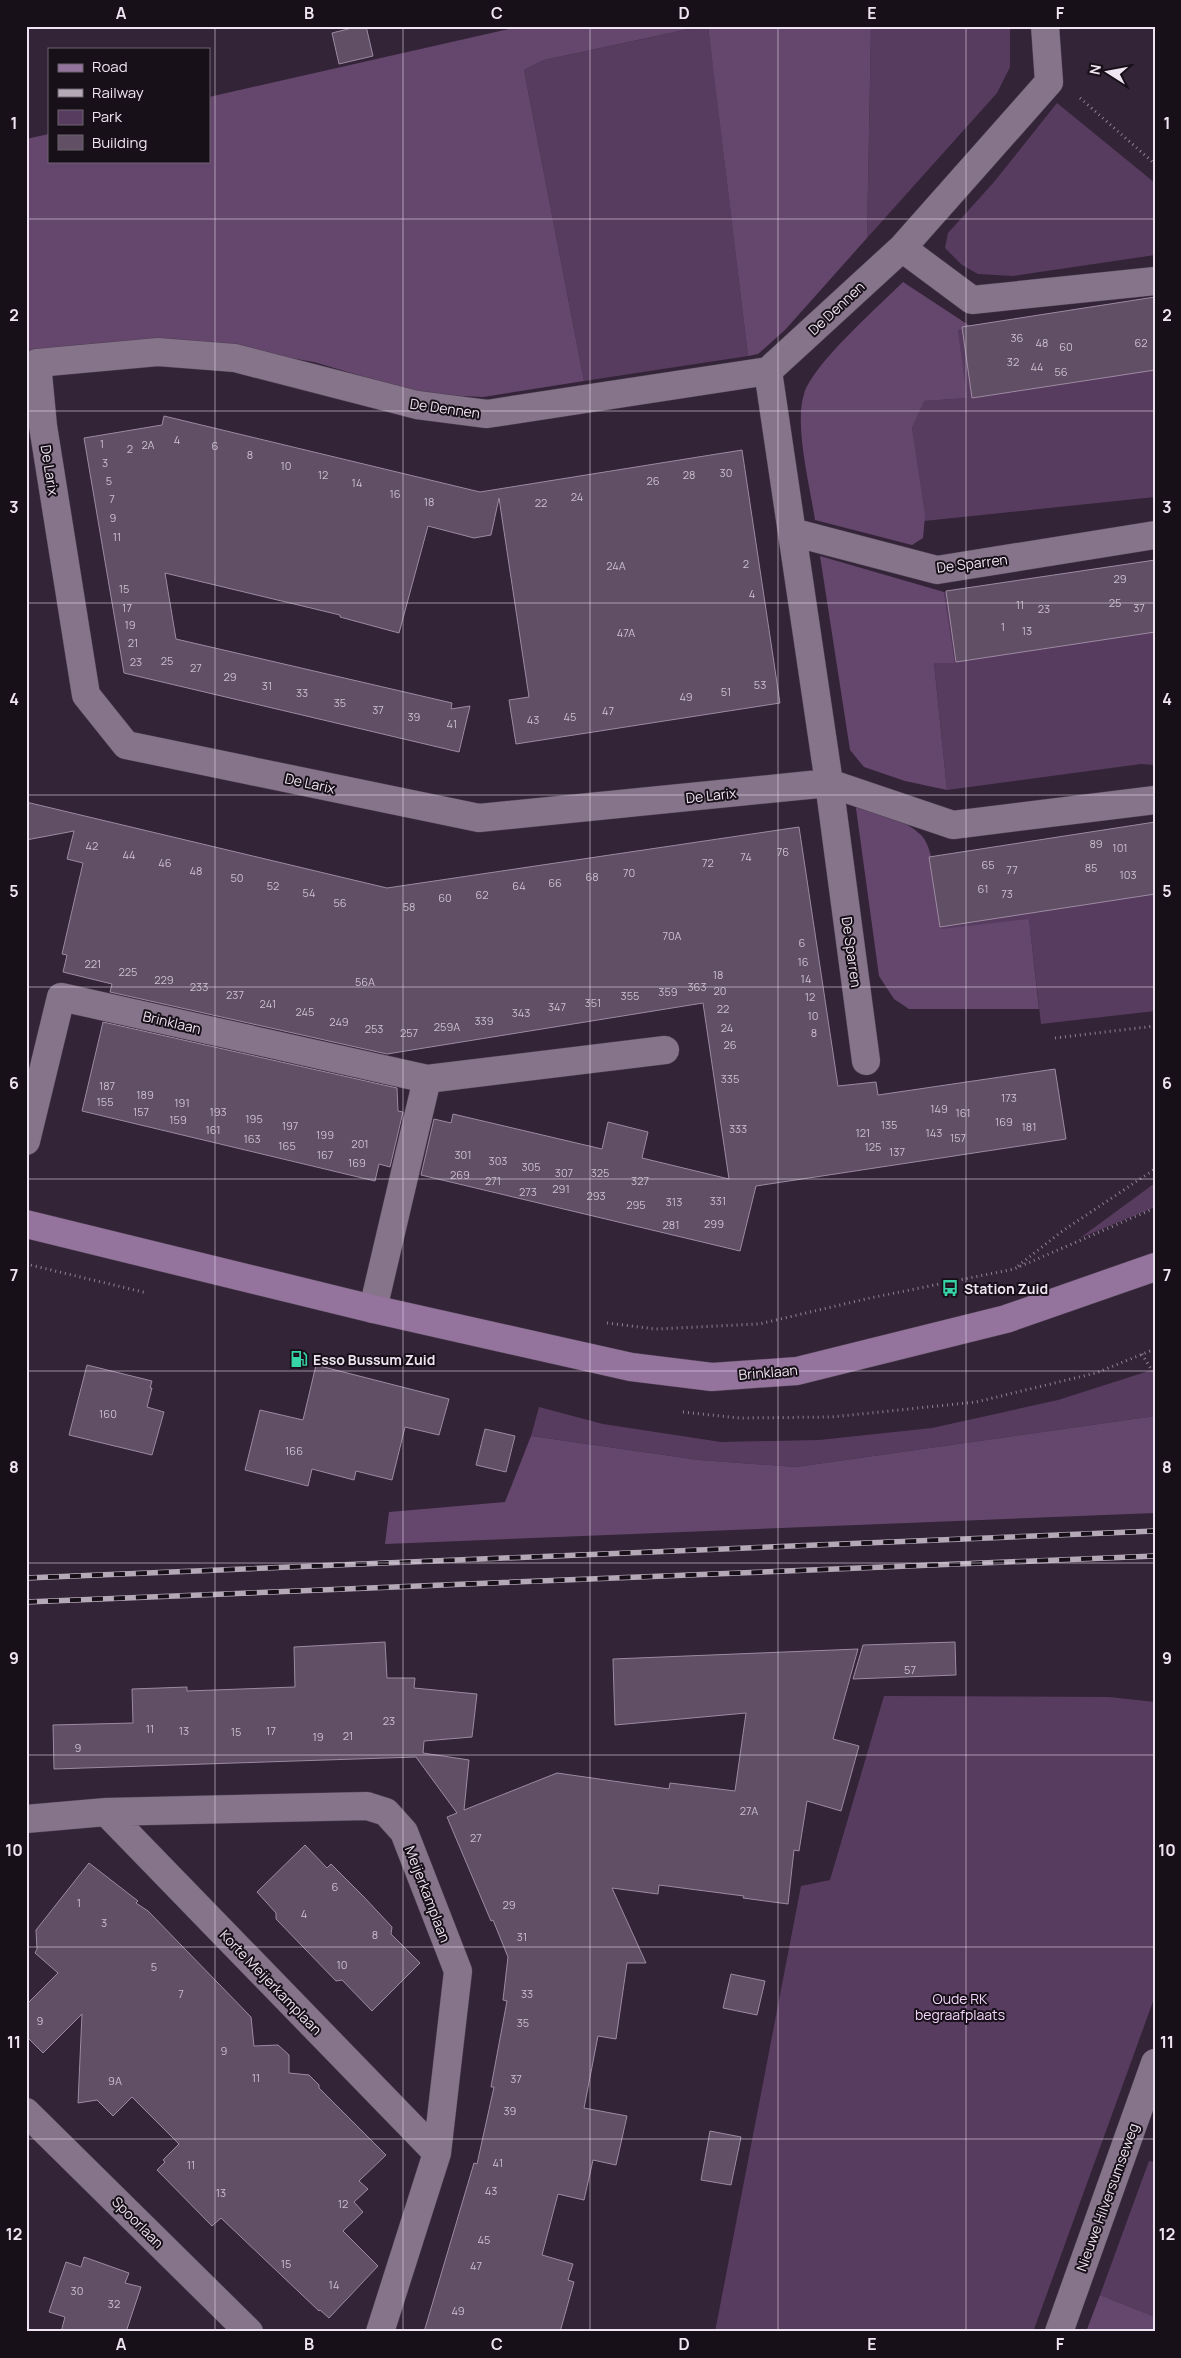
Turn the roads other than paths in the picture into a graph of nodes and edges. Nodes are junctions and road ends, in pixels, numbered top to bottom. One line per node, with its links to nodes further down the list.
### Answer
1 (1046, 26): 2 (street, De Dennen)
2 (902, 248): 3 (street); 4 (street, De Dennen)
3 (1155, 281)
4 (768, 371): 5 (street, De Dennen); 6 (street, De Sparren)
5 (43, 426): 8 (street, De Larix)
6 (792, 532): 7 (street, De Sparren); 8 (street, De Sparren)
7 (1155, 535)
8 (829, 783): 9 (street); 11 (street, De Sparren)
9 (1155, 800)
10 (665, 1050): 12 (street, Brinklaan)
11 (866, 1061)
12 (427, 1079): 13 (street, Brinklaan); 16 (street)
13 (26, 1141)
14 (26, 1224): 16 (main road, Brinklaan)
15 (1155, 1267): 16 (main road, Brinklaan)
16 (373, 1309)
17 (106, 1812): 18 (street, Meijerkamplaan); 21 (street, Korte Meijerkamplaan); 21 (street, Meijerkamplaan)
18 (26, 1819)
19 (1155, 2063): 24 (street, Nieuwe Hilversumseweg)
20 (26, 2112): 22 (street, Spoorlaan)
21 (437, 2153): 23 (street, Meijerkamplaan)
22 (249, 2332)
23 (380, 2332)
24 (1059, 2332)

